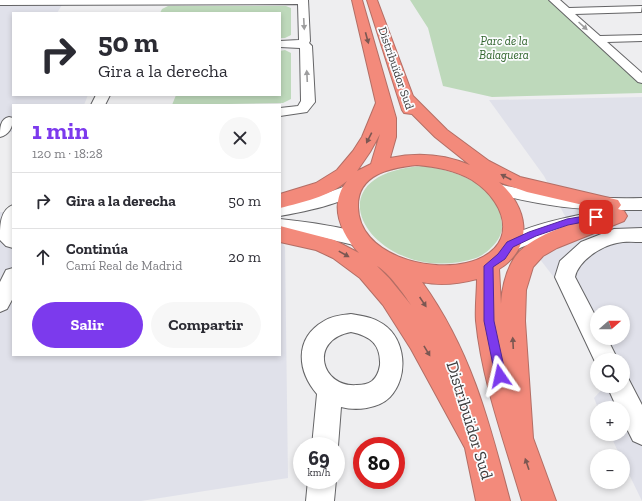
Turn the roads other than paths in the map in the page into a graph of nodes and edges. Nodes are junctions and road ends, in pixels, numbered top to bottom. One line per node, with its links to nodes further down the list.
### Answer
1 (357, 0): 17 (highway, Distribuïdor Sud, one-way to 17)
2 (372, 0): 16 (highway, Distribuïdor Sud)
3 (554, 0): 9 (street)
4 (628, 0): 8 (street)
5 (150, 1): 6 (street); 7 (street); 10 (street)
6 (303, 1): 14 (street, one-way to 14)
7 (0, 2)
8 (641, 9): 9 (street)
9 (566, 11): 12 (street, one-way to 12)
10 (144, 12)
11 (642, 38): 12 (street)
12 (597, 40): 15 (street)
13 (281, 44): 14 (street)
14 (300, 44): 18 (street, one-way to 14)
15 (642, 79)
16 (405, 97): 22 (highway, Distribuïdor Sud); 28 (highway, one-way to 16)
17 (384, 102): 21 (highway, Distribuïdor Sud); 25 (highway, one-way to 25)
18 (281, 112)
19 (9, 121): 20 (street)
20 (0, 133)
21 (379, 166): 22 (highway); 24 (highway)
22 (459, 167): 23 (highway)
23 (495, 188): 28 (street); 38 (highway)
24 (351, 189): 27 (street); 37 (highway)
25 (281, 201)
26 (642, 204): 28 (street)
27 (281, 210)
28 (614, 210): 32 (street); 38 (street); 48 (highway, one-way to 28)
29 (12, 211): 31 (street)
30 (12, 212): 36 (street)
31 (0, 215)
32 (642, 215)
33 (281, 225): 37 (street)
34 (281, 234): 49 (highway, one-way to 49)
35 (642, 235): 43 (street)
36 (6, 236)
37 (358, 239): 39 (highway)
38 (510, 245): 40 (highway)
39 (388, 262): 40 (highway); 49 (highway, Distribuïdor Sud, one-way to 49)
40 (488, 266): 48 (highway)
41 (12, 278): 42 (street)
42 (0, 303)
43 (603, 353)
44 (330, 390): 47 (street)
45 (622, 393): 46 (street)
46 (642, 432)
47 (326, 437)
48 (518, 438): 53 (highway, one-way to 48)
49 (479, 443): 52 (highway, Distribuïdor Sud)
50 (321, 489): 51 (street)
51 (320, 501)
52 (493, 501)
53 (539, 501)

